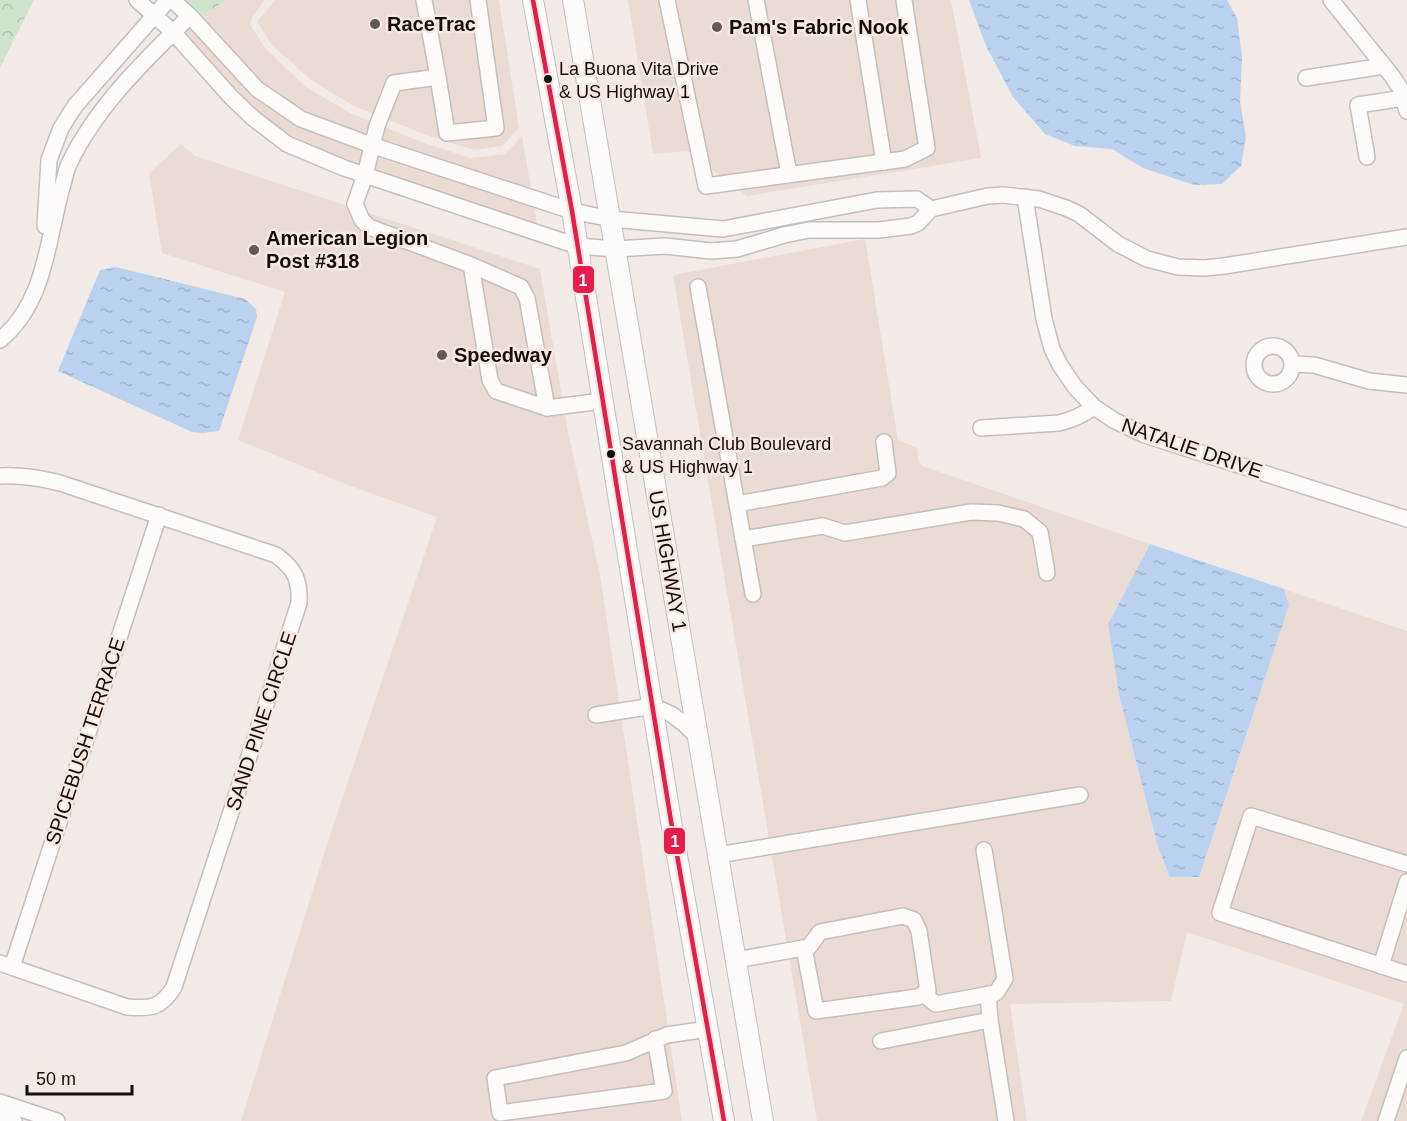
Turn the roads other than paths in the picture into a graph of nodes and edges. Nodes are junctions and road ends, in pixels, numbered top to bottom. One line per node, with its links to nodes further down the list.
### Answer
1 (137, 0): 12 (street)
2 (170, 0): 12 (street); 13 (street)
3 (424, 0): 16 (street)
4 (478, 0): 16 (street)
5 (533, 0): 26 (main road, US HIGHWAY 1)
6 (573, 0): 28 (main road, US HIGHWAY 1)
7 (667, 0): 22 (street)
8 (756, 0): 22 (street)
9 (858, 0): 21 (street)
10 (904, 0): 21 (street)
11 (1331, 0): 15 (street)
12 (154, 15): 14 (street); 33 (street)
13 (190, 16): 14 (street); 19 (street)
14 (173, 33): 23 (street); 33 (street)
15 (1384, 66): 17 (street); 18 (street)
16 (438, 77): 19 (street)
17 (1306, 78)
18 (1405, 96): 20 (street)
19 (371, 145): 23 (street); 26 (street)
20 (1367, 157)
21 (884, 162): 22 (street)
22 (789, 174)
23 (365, 175): 31 (street); 34 (street)
24 (1025, 197): 25 (street); 30 (street); 41 (street, NATALIE DRIVE)
25 (931, 209): 27 (street); 29 (street)
26 (572, 211): 28 (street); 31 (main road, US HIGHWAY 1)
27 (799, 214): 28 (street); 29 (street)
28 (610, 219): 32 (main road, US HIGHWAY 1)
29 (802, 232): 32 (street)
30 (1407, 237)
31 (577, 246): 32 (street); 39 (main road, US HIGHWAY 1)
32 (616, 249): 53 (main road, US HIGHWAY 1)
33 (43, 265): 36 (street)
34 (471, 265): 40 (street); 40 (street)
35 (698, 287): 45 (street)
36 (0, 340)
37 (1293, 364): 38 (street)
38 (1407, 385)
39 (602, 401): 40 (street); 51 (main road, US HIGHWAY 1)
40 (547, 408)
41 (1094, 408): 42 (street); 47 (street, NATALIE DRIVE)
42 (981, 428)
43 (884, 442): 45 (street)
44 (0, 476): 46 (street, SAND PINE CIRCLE)
45 (737, 504): 48 (street)
46 (159, 515): 61 (street, SPICEBUSH TERRACE); 61 (street, SAND PINE CIRCLE)
47 (1407, 519)
48 (743, 539): 49 (street); 50 (street)
49 (1047, 573)
50 (753, 594)
51 (653, 706): 52 (street); 53 (street); 67 (main road, US HIGHWAY 1)
52 (596, 715)
53 (698, 737): 56 (main road, US HIGHWAY 1)
54 (1080, 795): 56 (street)
55 (984, 850): 65 (street)
56 (718, 855): 60 (main road, US HIGHWAY 1)
57 (1407, 864): 62 (street)
58 (1407, 882): 62 (street)
59 (804, 948): 60 (street); 64 (street); 64 (street)
60 (736, 960): 76 (main road, US HIGHWAY 1)
61 (6, 965)
62 (1381, 966): 63 (street)
63 (1407, 974)
64 (923, 994): 65 (street)
65 (988, 994): 66 (street)
66 (990, 1020): 69 (street); 77 (street)
67 (708, 1029): 68 (street); 75 (main road, US HIGHWAY 1)
68 (655, 1039): 68 (street)
69 (881, 1041)
70 (1407, 1058): 78 (street)
71 (0, 1102): 74 (street)
72 (0, 1116): 73 (street)
73 (14, 1121)
74 (57, 1121)
75 (724, 1121)
76 (763, 1121)
77 (1006, 1121)
78 (1386, 1121)

